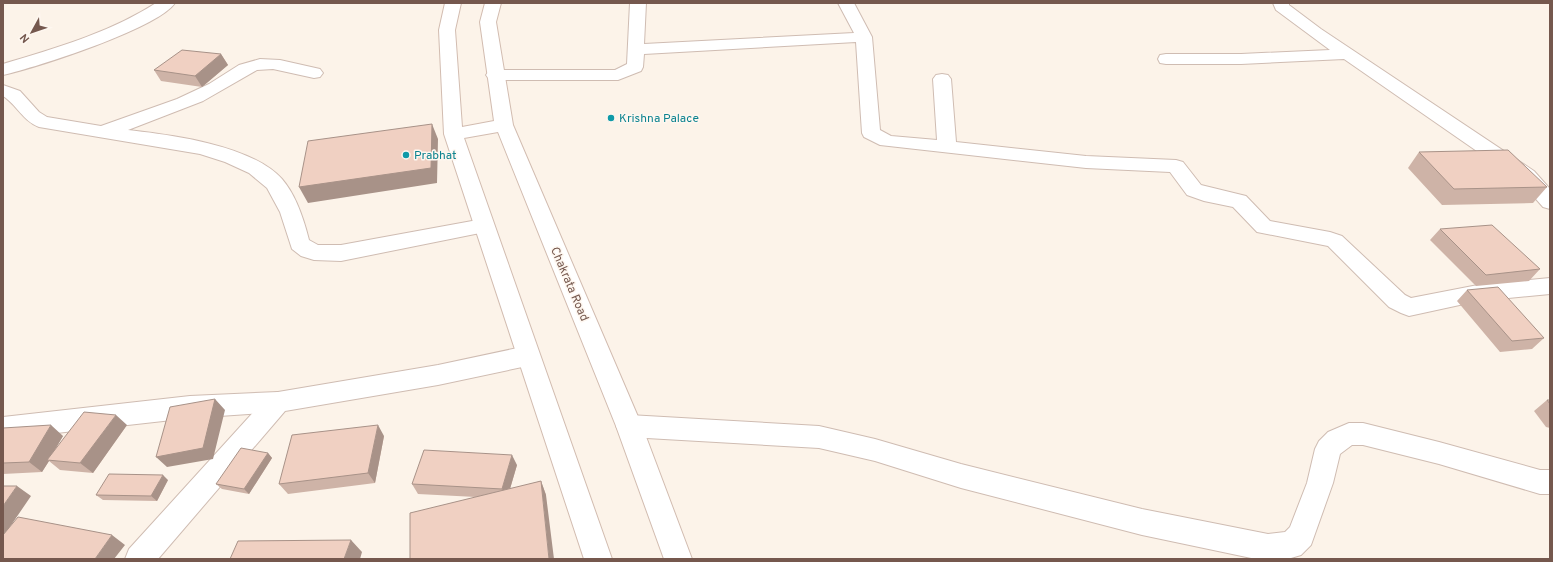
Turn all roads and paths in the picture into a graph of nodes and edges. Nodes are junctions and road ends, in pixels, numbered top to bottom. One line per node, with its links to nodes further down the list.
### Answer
1 (167, 3): 11 (street)
2 (453, 3): 18 (street)
3 (493, 3): 13 (street, Chakrata Road)
4 (638, 3): 8 (street)
5 (846, 3): 7 (street)
6 (1278, 4): 9 (street)
7 (864, 37): 8 (street); 19 (street)
8 (636, 49): 13 (street)
9 (1347, 54): 10 (street); 20 (street)
10 (1166, 59)
11 (3, 70)
12 (314, 73): 17 (street)
13 (495, 76): 16 (street, Chakrata Road)
14 (942, 79): 19 (street)
15 (3, 90): 17 (street)
16 (504, 125): 18 (street); 25 (street, Chakrata Road)
17 (103, 132): 21 (street)
18 (453, 134): 21 (street)
19 (947, 148): 22 (street)
20 (1550, 202)
21 (483, 226): 23 (street)
22 (1550, 286)
23 (527, 356): 24 (street); 29 (street)
24 (278, 402): 26 (street); 28 (street)
25 (629, 426): 27 (street); 30 (street, Chakrata Road)
26 (3, 428)
27 (1550, 482)
28 (139, 559)
29 (598, 559)
30 (678, 559)

